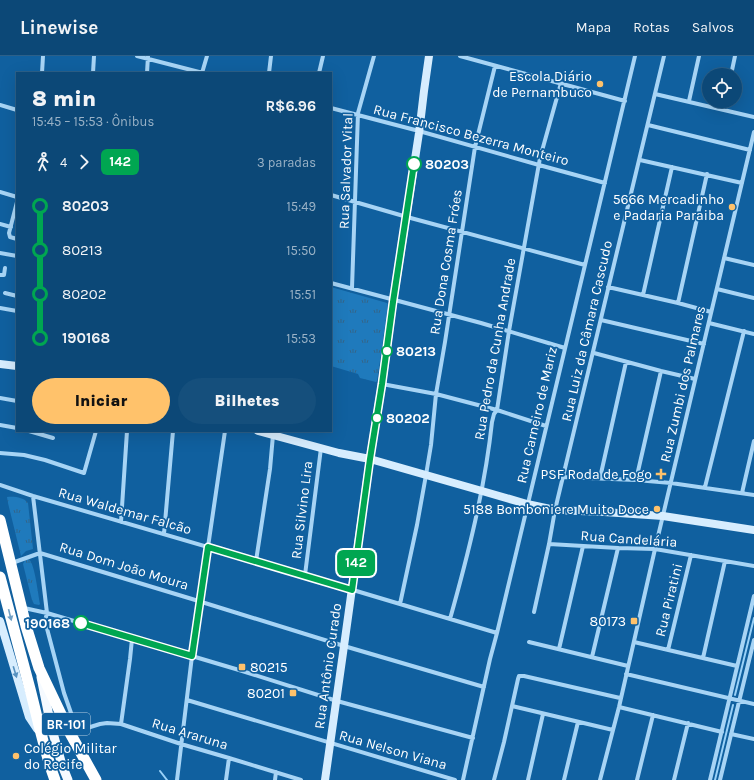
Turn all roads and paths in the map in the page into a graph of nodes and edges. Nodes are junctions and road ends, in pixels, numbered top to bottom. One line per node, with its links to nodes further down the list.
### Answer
1 (43, 56): 17 (street)
2 (94, 56): 18 (street)
3 (137, 56): 14 (street)
4 (207, 56): 21 (street)
5 (271, 56): 22 (street)
6 (324, 56): 23 (street)
7 (374, 56): 32 (street, Rua Salvador Vital)
8 (429, 56): 35 (street, Rua Antônio Curado)
9 (460, 56): 15 (street)
10 (635, 56): 26 (street, Rua Carneiro de Mariz)
11 (664, 56): 25 (street, Rua Luiz da Câmara Cascudo)
12 (699, 56): 27 (street)
13 (735, 56): 16 (street)
14 (148, 57): 19 (street); 20 (street)
15 (495, 66): 24 (street); 37 (street, Rua Dona Cosma Fróes)
16 (732, 68)
17 (42, 72)
18 (93, 72)
19 (147, 72)
20 (199, 72)
21 (202, 72)
22 (269, 72)
23 (319, 72)
24 (561, 83): 26 (street); 40 (street, Rua Pedro da Cunha Andrade)
25 (655, 94): 27 (street); 34 (street, Rua Luiz da Câmara Cascudo)
26 (625, 101): 44 (street, Rua Carneiro de Mariz)
27 (689, 101): 30 (street)
28 (0, 105): 31 (street)
29 (332, 108): 32 (street, Rua Francisco Bezerra Monteiro)
30 (723, 109): 33 (street)
31 (16, 110)
32 (358, 115): 35 (street, Rua Francisco Bezerra Monteiro); 48 (street, Rua Salvador Vital)
33 (754, 117)
34 (648, 125): 38 (street); 39 (street, Rua Luiz da Câmara Cascudo)
35 (419, 131): 37 (street, Rua Francisco Bezerra Monteiro); 50 (street, Rua Antônio Curado)
36 (754, 132): 38 (street, Rua Zumbi dos Palmares)
37 (475, 147): 40 (street, Rua Francisco Bezerra Monteiro); 53 (street, Rua Dona Cosma Fróes)
38 (750, 150): 43 (street, Rua Zumbi dos Palmares)
39 (640, 160): 41 (street); 64 (street, Rua Luiz da Câmara Cascudo)
40 (539, 165): 44 (street, Rua Francisco Bezerra Monteiro); 55 (street, Rua Pedro da Cunha Andrade)
41 (672, 167): 42 (street); 68 (street)
42 (707, 174): 43 (street); 72 (street)
43 (742, 182): 58 (street, Rua Zumbi dos Palmares)
44 (605, 183): 59 (street, Rua Carneiro de Mariz)
45 (0, 192): 47 (street)
46 (332, 195): 48 (street)
47 (16, 197)
48 (355, 202): 50 (street); 65 (street, Rua Salvador Vital)
49 (16, 206): 52 (street)
50 (407, 217): 53 (street); 71 (street, Rua Antônio Curado)
51 (0, 224): 52 (street)
52 (11, 227): 54 (street)
53 (462, 232): 55 (street); 76 (street, Rua Dona Cosma Fróes)
54 (16, 239)
55 (524, 248): 59 (street); 79 (street, Rua Pedro da Cunha Andrade)
56 (0, 253): 57 (street)
57 (16, 256)
58 (724, 258): 60 (street); 66 (street, Rua Zumbi dos Palmares)
59 (585, 264): 83 (street, Rua Carneiro de Mariz)
60 (754, 265)
61 (5, 268): 62 (street)
62 (0, 275)
63 (332, 283): 65 (street)
64 (608, 287): 68 (street); 77 (street, Rua Luiz da Câmara Cascudo)
65 (352, 288): 71 (street)
66 (717, 289): 70 (street); 75 (street, Rua Zumbi dos Palmares)
67 (5, 293): 69 (street)
68 (643, 295): 72 (street)
69 (16, 296)
70 (754, 298)
71 (394, 299): 76 (street); 90 (street, Rua Antônio Curado)
72 (678, 303): 75 (street)
73 (0, 308): 74 (street)
74 (16, 311)
75 (711, 312): 78 (street, Rua Zumbi dos Palmares)
76 (449, 315): 79 (street); 91 (street, Rua Dona Cosma Fróes)
77 (601, 320): 82 (street); 84 (street, Rua Luiz da Câmara Cascudo)
78 (709, 323): 80 (street); 82 (street, Rua Zumbi dos Palmares)
79 (509, 331): 83 (street); 94 (street, Rua Pedro da Cunha Andrade)
80 (744, 332): 81 (street); 116 (street)
81 (754, 334)
82 (704, 344): 89 (street, Rua Zumbi dos Palmares)
83 (565, 348): 96 (street, Rua Carneiro de Mariz)
84 (594, 354): 85 (street); 111 (street, Rua Luiz da Câmara Cascudo)
85 (626, 362): 88 (street); 112 (street)
86 (0, 364): 87 (street)
87 (16, 366)
88 (661, 371): 89 (street); 113 (street)
89 (695, 379): 114 (street, Rua Zumbi dos Palmares)
90 (382, 384): 91 (street); 109 (street, Rua Antônio Curado)
91 (436, 394): 94 (street); 110 (street, Rua Dona Cosma Fróes)
92 (0, 398): 93 (street)
93 (16, 401)
94 (497, 410): 96 (street); 117 (street, Rua Pedro da Cunha Andrade)
95 (0, 425): 97 (street)
96 (546, 426): 121 (street, Rua Carneiro de Mariz)
97 (16, 428)
98 (32, 432): 105 (street)
99 (96, 432): 108 (street)
100 (128, 432): 125 (street)
101 (173, 432): 127 (street)
102 (224, 432): 130 (street)
103 (262, 432): 104 (street)
104 (273, 435): 107 (street); 135 (street)
105 (53, 438)
106 (754, 441): 118 (street)
107 (321, 448): 109 (street); 139 (street, Rua Silvino Lira)
108 (0, 453)
109 (370, 459): 110 (street); 141 (street, Rua Antônio Curado)
110 (426, 475): 117 (street); 144 (street, Rua Dona Cosma Fróes)
111 (563, 477): 112 (street); 122 (street, Rua Luiz da Câmara Cascudo)
112 (600, 478): 113 (street)
113 (636, 480): 114 (street)
114 (671, 483): 116 (street); 123 (street, Rua Zumbi dos Palmares)
115 (0, 485): 120 (street, Rua Waldemar Falcão)
116 (705, 487): 118 (street)
117 (482, 490): 121 (street); 148 (street, Rua Pedro da Cunha Andrade)
118 (742, 493): 119 (street)
119 (754, 495)
120 (33, 496): 125 (street, Rua Waldemar Falcão); 133 (street)
121 (527, 504): 122 (street); 150 (street, Rua Carneiro de Mariz)
122 (555, 510): 123 (street); 128 (street, Rua Luiz da Câmara Cascudo)
123 (663, 516): 126 (street); 132 (street, Rua Zumbi dos Palmares)
124 (0, 520): 137 (highway, BR-101)
125 (121, 522): 127 (street, Rua Waldemar Falcão)
126 (754, 530)
127 (164, 534): 130 (street, Rua Waldemar Falcão)
128 (549, 544): 129 (street, Rua Candelária); 146 (street, Rua Luiz da Câmara Cascudo)
129 (584, 546): 131 (street, Rua Candelária); 156 (street)
130 (208, 547): 135 (street, Rua Waldemar Falcão); 143 (street)
131 (618, 548): 132 (street, Rua Candelária); 159 (street)
132 (655, 549): 134 (street, Rua Candelária); 154 (street, Rua Zumbi dos Palmares)
133 (40, 553): 137 (street, Rua Dom João Moura); 143 (street, Rua Dom João Moura); 147 (street)
134 (691, 555): 136 (street, Rua Candelária); 157 (street, Rua Piratini)
135 (256, 561): 139 (street, Rua Waldemar Falcão)
136 (725, 561): 138 (street, Rua Candelária); 160 (street)
137 (10, 564): 145 (highway, BR-101)
138 (754, 566)
139 (305, 575): 141 (street, Rua Waldemar Falcão)
140 (0, 577): 183 (highway, BR-101, one-way to 183)
141 (352, 590): 144 (street, Rua Waldemar Falcão); 155 (street, Rua Antônio Curado)
142 (754, 596): 162 (street)
143 (200, 601): 155 (street, Rua Dom João Moura); 158 (street)
144 (400, 604): 148 (street, Rua Waldemar Falcão)
145 (21, 608): 147 (street); 163 (highway, BR-101)
146 (534, 612)
147 (47, 613): 151 (street); 180 (street)
148 (450, 619): 150 (street, Rua Waldemar Falcão)
149 (0, 621): 183 (street, one-way to 183)
150 (497, 633): 165 (street, Rua Carneiro de Mariz)
151 (132, 639): 158 (street); 178 (street)
152 (754, 640): 170 (street)
153 (529, 642): 156 (street)
154 (634, 642): 157 (street); 161 (street, Rua Zumbi dos Palmares)
155 (344, 646): 165 (street, Rua Dom João Moura); 169 (street, Rua Antônio Curado)
156 (559, 649): 159 (street)
157 (668, 650): 160 (street)
158 (192, 656): 168 (street); 169 (street)
159 (592, 657): 161 (street)
160 (703, 658): 162 (street)
161 (628, 666): 164 (street, Rua Zumbi dos Palmares)
162 (737, 666): 167 (street)
163 (39, 668): 180 (highway, BR-101); 191 (main road)
164 (626, 674): 166 (street, Rua Zumbi dos Palmares); 167 (street)
165 (484, 687): 184 (street, Rua Carneiro de Mariz)
166 (620, 698): 172 (street); 173 (street, Rua Zumbi dos Palmares)
167 (730, 699): 170 (street); 181 (street)
168 (187, 700): 186 (street, Rua Nelson Viana); 187 (street)
169 (336, 701): 184 (street); 186 (street, Rua Antônio Curado)
170 (739, 701): 171 (street); 182 (street)
171 (754, 704)
172 (512, 706): 174 (street); 200 (street)
173 (618, 707): 175 (street); 179 (street, Rua Zumbi dos Palmares)
174 (544, 714): 176 (street); 201 (street)
175 (653, 715): 177 (street); 204 (street)
176 (578, 722): 179 (street); 202 (street)
177 (688, 723): 181 (street); 205 (street)
178 (121, 724): 180 (street, Rua Araruna); 187 (street, Rua Araruna)
179 (613, 730): 203 (street, Rua Zumbi dos Palmares)
180 (74, 732): 192 (highway, BR-101)
181 (722, 732): 206 (street)
182 (732, 734): 185 (street); 207 (street)
183 (41, 735): 190 (highway, BR-101)
184 (473, 738): 199 (street, Rua Carneiro de Mariz)
185 (754, 739)
186 (330, 743): 197 (street, Rua Antônio Curado); 198 (street, Rua Nelson Viana)
187 (181, 744): 188 (street, Rua Araruna); 193 (street)
188 (230, 758): 189 (street, Rua Araruna); 194 (street)
189 (276, 772): 195 (street); 196 (street, Rua Araruna)
190 (55, 780)
191 (68, 780)
192 (96, 780)
193 (177, 780)
194 (226, 780)
195 (275, 780)
196 (302, 780)
197 (325, 780)
198 (455, 780)
199 (463, 780)
200 (494, 780)
201 (528, 780)
202 (564, 780)
203 (600, 780)
204 (637, 780)
205 (674, 780)
206 (710, 780)
207 (720, 780)

